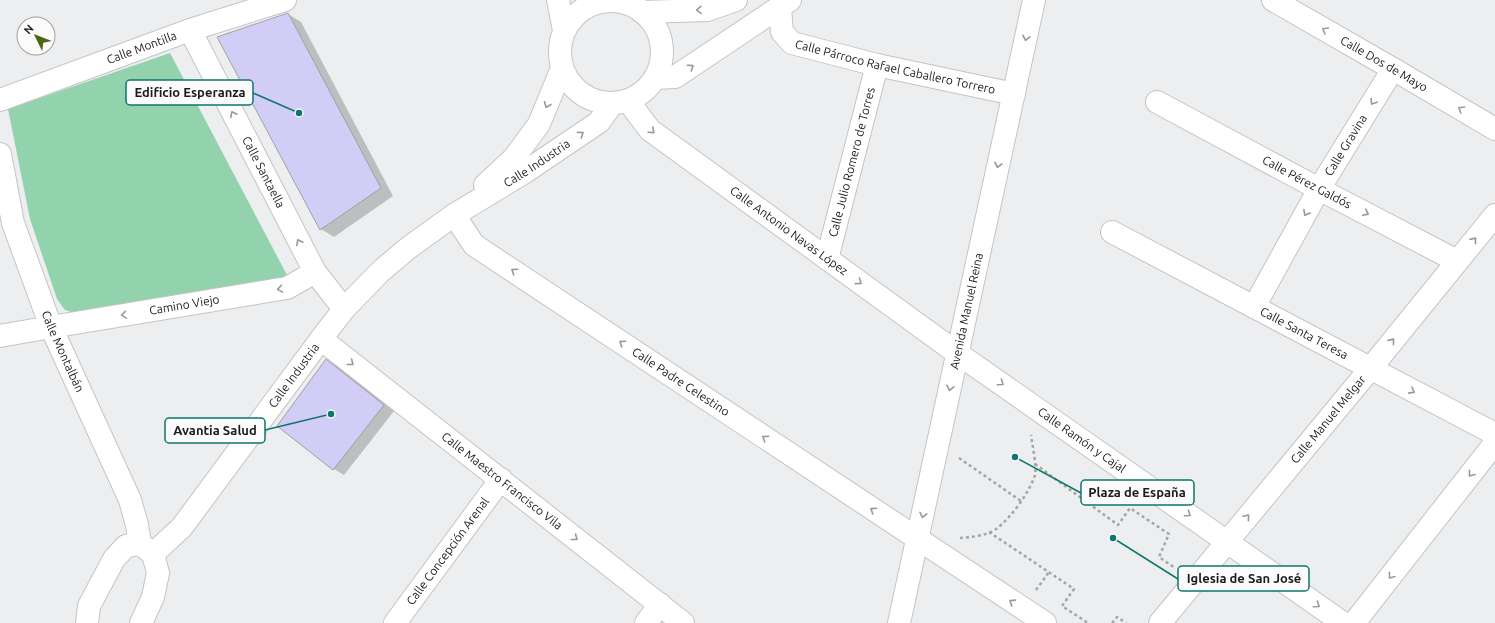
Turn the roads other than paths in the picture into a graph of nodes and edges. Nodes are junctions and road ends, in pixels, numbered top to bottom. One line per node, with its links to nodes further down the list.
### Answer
1 (285, 0): 9 (street, Calle Montilla)
2 (558, 0): 10 (street)
3 (611, 0): 8 (street); 10 (street)
4 (736, 0): 8 (street, one-way to 8)
5 (1034, 0): 15 (street, Avenida Manuel Reina, one-way to 15)
6 (1276, 1): 13 (street, Calle Dos de Mayo, one-way to 6)
7 (785, 4): 11 (street, Calle Párroco Rafael Caballero Torrero); 14 (street, one-way to 7)
8 (642, 12): 14 (street)
9 (190, 30): 16 (street, Calle Montilla); 27 (street, Calle Santaella, one-way to 9)
10 (564, 30): 12 (street)
11 (876, 66): 15 (street, Calle Párroco Rafael Caballero Torrero); 25 (street, Calle Julio Romero de Torres)
12 (562, 68): 17 (street); 22 (street, Calle Industria, one-way to 22)
13 (1393, 68): 19 (street, Calle Dos de Mayo, one-way to 13); 21 (street, Calle Gravina, one-way to 21)
14 (655, 78): 17 (street)
15 (1014, 94): 33 (street, Avenida Manuel Reina, one-way to 33)
16 (0, 100)
17 (620, 102): 22 (street, Calle Industria, one-way to 17); 25 (street, Calle Antonio Navas López, one-way to 25)
18 (1157, 102): 21 (street, Calle Pérez Galdós)
19 (1495, 129)
20 (0, 154): 30 (street, Calle Montalbán)
21 (1319, 189): 26 (street, Calle Pérez Galdós, one-way to 26); 28 (street, Calle Gravina, one-way to 28)
22 (454, 215): 29 (street, Calle Industria); 38 (street, Calle Padre Celestino, one-way to 22)
23 (1495, 215): 26 (street, Calle Manuel Melgar, one-way to 23)
24 (1112, 232): 28 (street, Calle Santa Teresa)
25 (827, 259): 33 (street, Calle Antonio Navas López, one-way to 33)
26 (1457, 261): 34 (street, Calle Manuel Melgar, one-way to 26)
27 (315, 272): 29 (street, Calle Santaella); 30 (street, Camino Viejo, one-way to 30)
28 (1254, 307): 34 (street, Calle Santa Teresa)
29 (344, 309): 32 (street, Calle Industria)
30 (51, 326): 31 (street, Camino Viejo); 40 (street, Calle Montalbán)
31 (0, 336)
32 (321, 339): 37 (street, Calle Maestro Francisco Vila, one-way to 37); 40 (street, Calle Industria)
33 (958, 353): 38 (street, Avenida Manuel Reina, one-way to 38); 39 (street, Calle Ramón y Cajal, one-way to 39)
34 (1370, 369): 35 (street, Calle Santa Teresa, one-way to 35); 39 (street, Calle Manuel Melgar, one-way to 34)
35 (1495, 434)
36 (1495, 443): 51 (street, one-way to 51)
37 (501, 480): 41 (street, Calle Maestro Francisco Vila, one-way to 41); 44 (street, Calle Concepción Arenal)
38 (918, 540): 47 (street, Avenida Manuel Reina); 48 (street, Calle Padre Celestino, one-way to 38)
39 (1228, 542): 49 (street, Calle Manuel Melgar); 50 (street, Calle Ramón y Cajal, one-way to 50)
40 (147, 549): 42 (street); 43 (street, Calle Montalbán)
41 (660, 604): 45 (street); 46 (street, Calle Maestro Francisco Vila)
42 (86, 623)
43 (141, 623)
44 (395, 623)
45 (646, 623)
46 (684, 623)
47 (899, 623)
48 (1045, 623)
49 (1160, 623)
50 (1343, 623)
51 (1354, 623)

